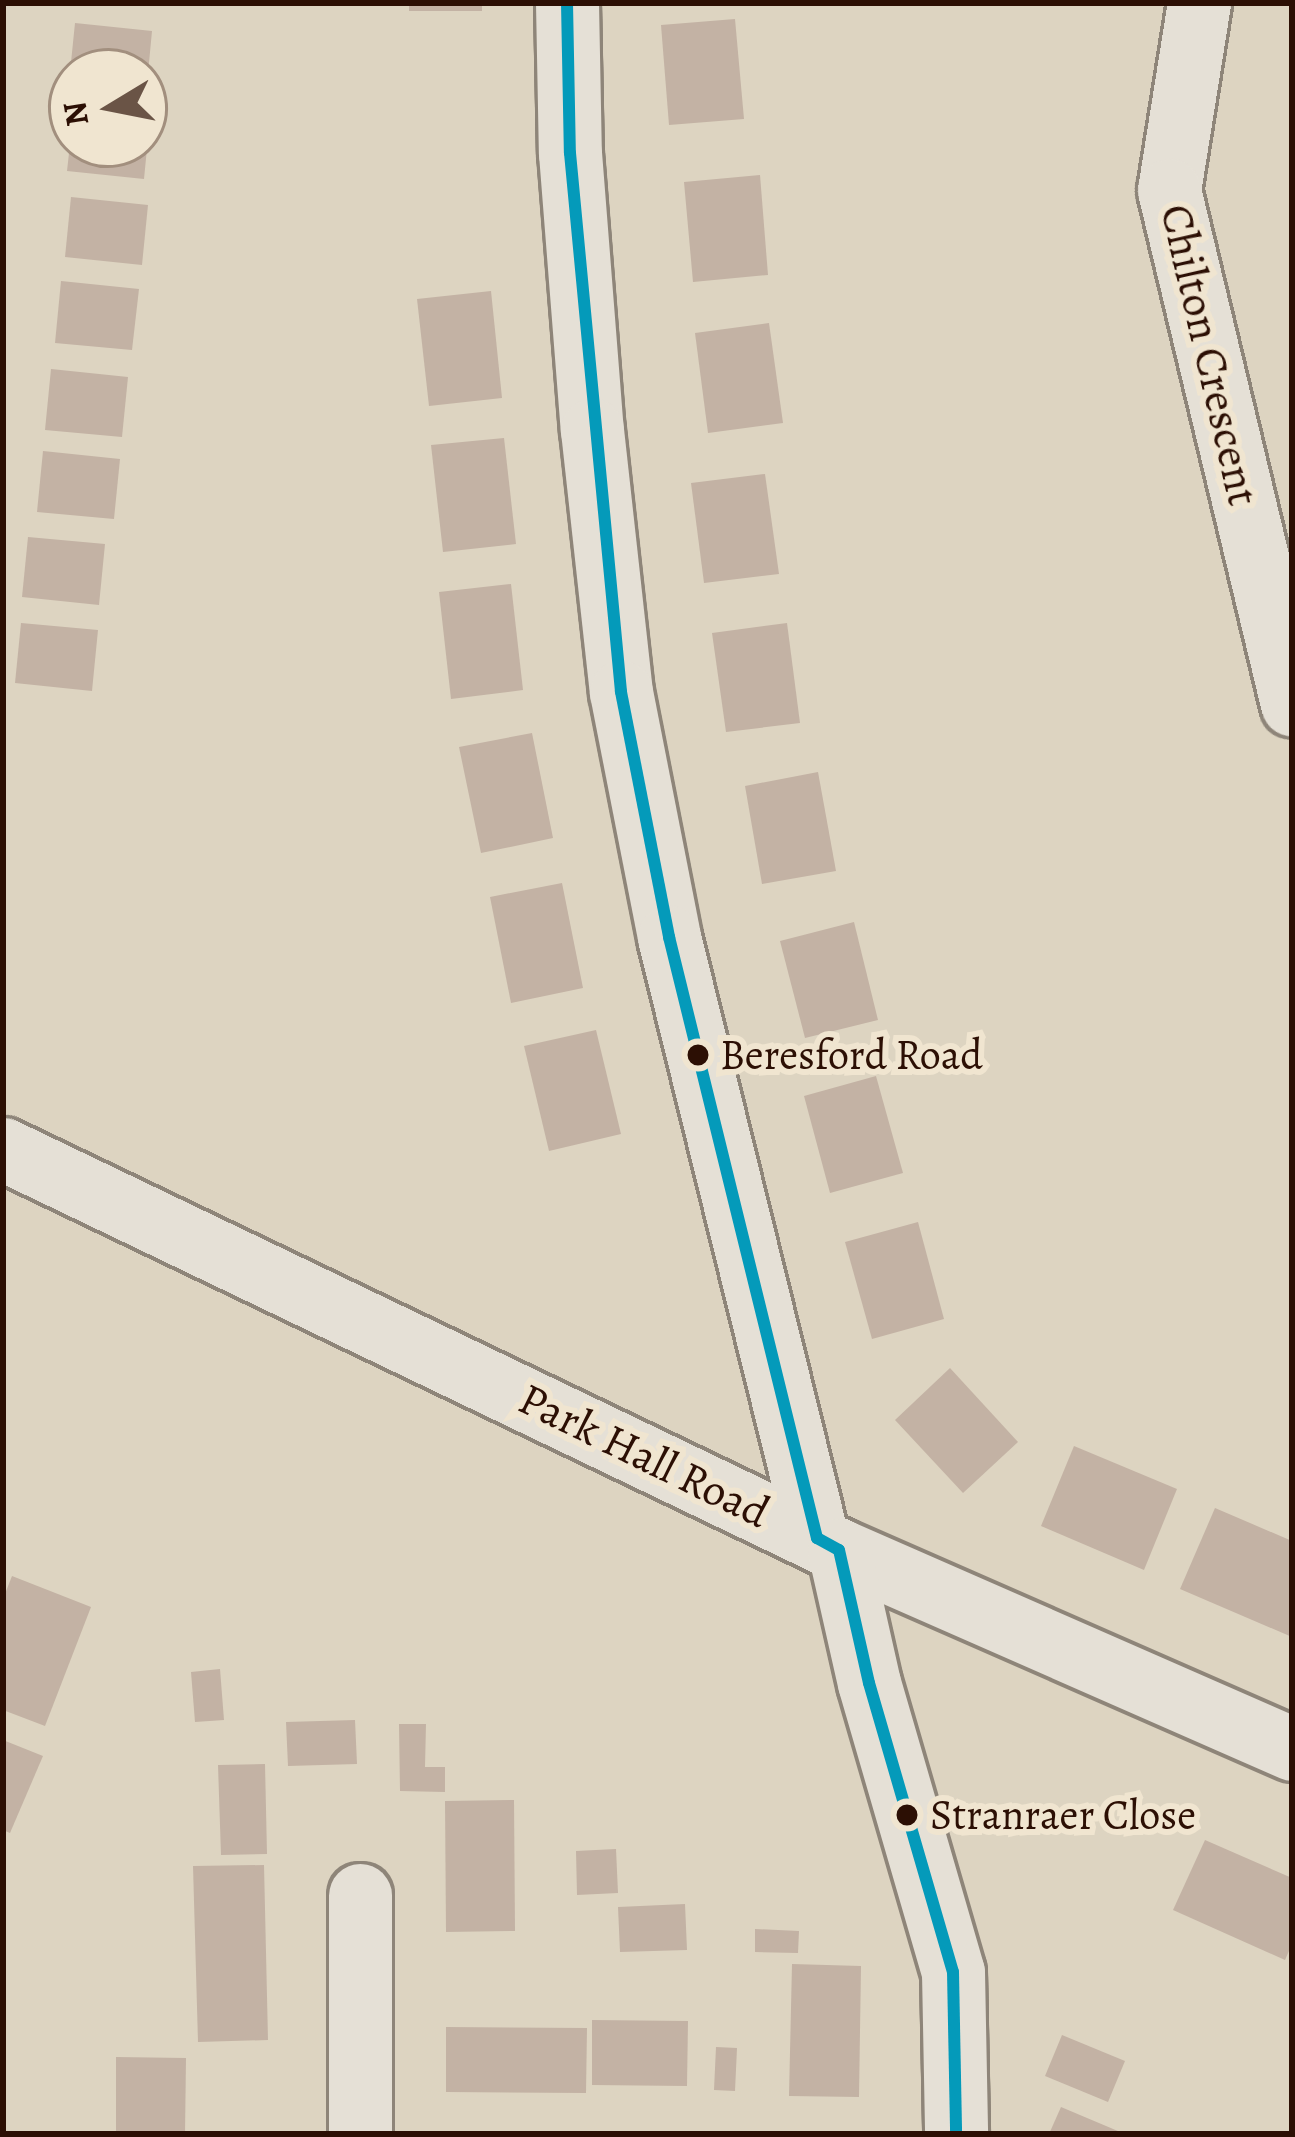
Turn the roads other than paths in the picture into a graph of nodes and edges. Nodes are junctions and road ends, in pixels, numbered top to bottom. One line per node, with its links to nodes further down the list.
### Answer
1 (567, 3): 5 (street)
2 (1198, 3): 3 (street, Chilton Crescent)
3 (1292, 704)
4 (3, 1149): 5 (street, Park Hall Road)
5 (828, 1544): 6 (street, Park Hall Road); 9 (street)
6 (1292, 1749)
7 (360, 1895): 8 (street)
8 (360, 2134)
9 (956, 2134)

